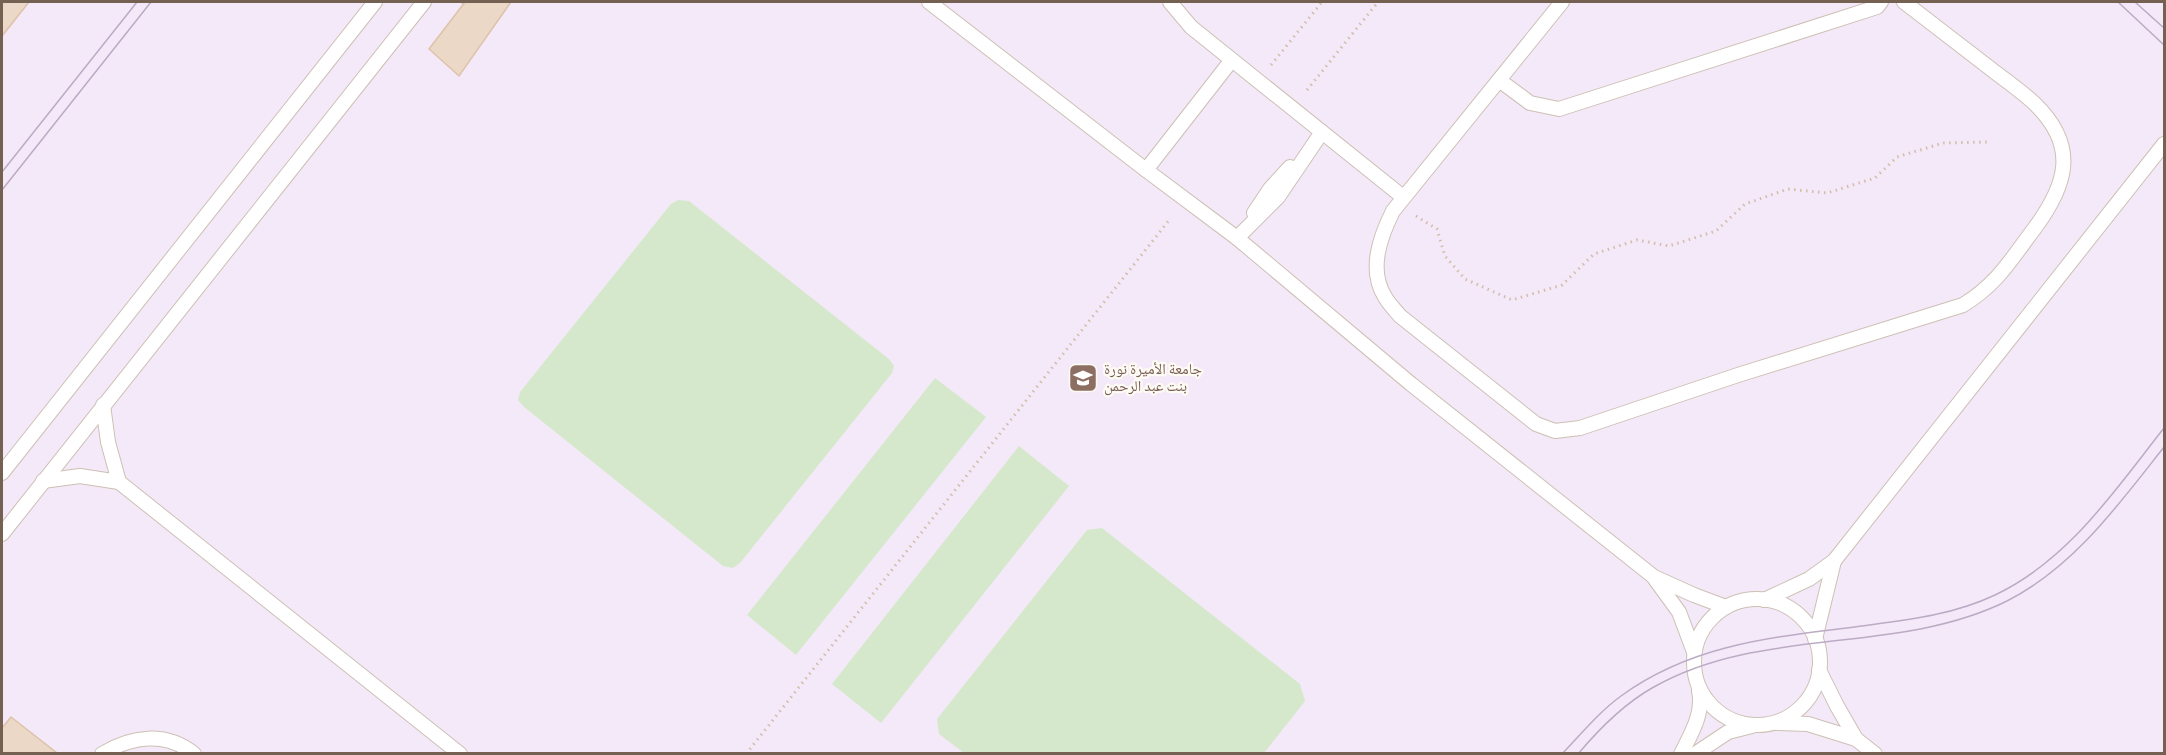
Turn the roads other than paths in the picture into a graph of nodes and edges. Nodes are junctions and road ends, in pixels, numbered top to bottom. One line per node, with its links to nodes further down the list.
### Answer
1 (375, 2): 16 (street)
2 (424, 2): 15 (street)
3 (929, 2): 12 (street)
4 (1170, 2): 8 (street)
5 (1562, 2): 9 (street)
6 (1881, 2): 9 (street)
7 (1904, 2): 13 (street)
8 (1231, 61): 10 (street); 12 (street)
9 (1498, 80): 13 (street)
10 (1322, 132): 13 (street); 14 (street)
11 (2164, 144): 20 (street)
12 (1146, 170): 14 (street)
13 (1403, 197)
14 (1237, 238): 21 (street)
15 (103, 405): 17 (street); 18 (street)
16 (2, 473)
17 (43, 481): 18 (street); 19 (street)
18 (119, 482): 33 (street)
19 (2, 534)
20 (1834, 561): 22 (street); 24 (street)
21 (1654, 577): 23 (street); 25 (street)
22 (1764, 600): 23 (street); 24 (street)
23 (1726, 607): 25 (street)
24 (1815, 639): 26 (street)
25 (1694, 652): 27 (street)
26 (1819, 670): 28 (street); 30 (street)
27 (1696, 680): 29 (street); 34 (street)
28 (1772, 723): 29 (street); 30 (street)
29 (1754, 725): 35 (street)
30 (1856, 739): 36 (street)
31 (102, 753): 32 (street)
32 (194, 753)
33 (460, 753)
34 (1681, 753)
35 (1695, 753)
36 (1875, 753)

